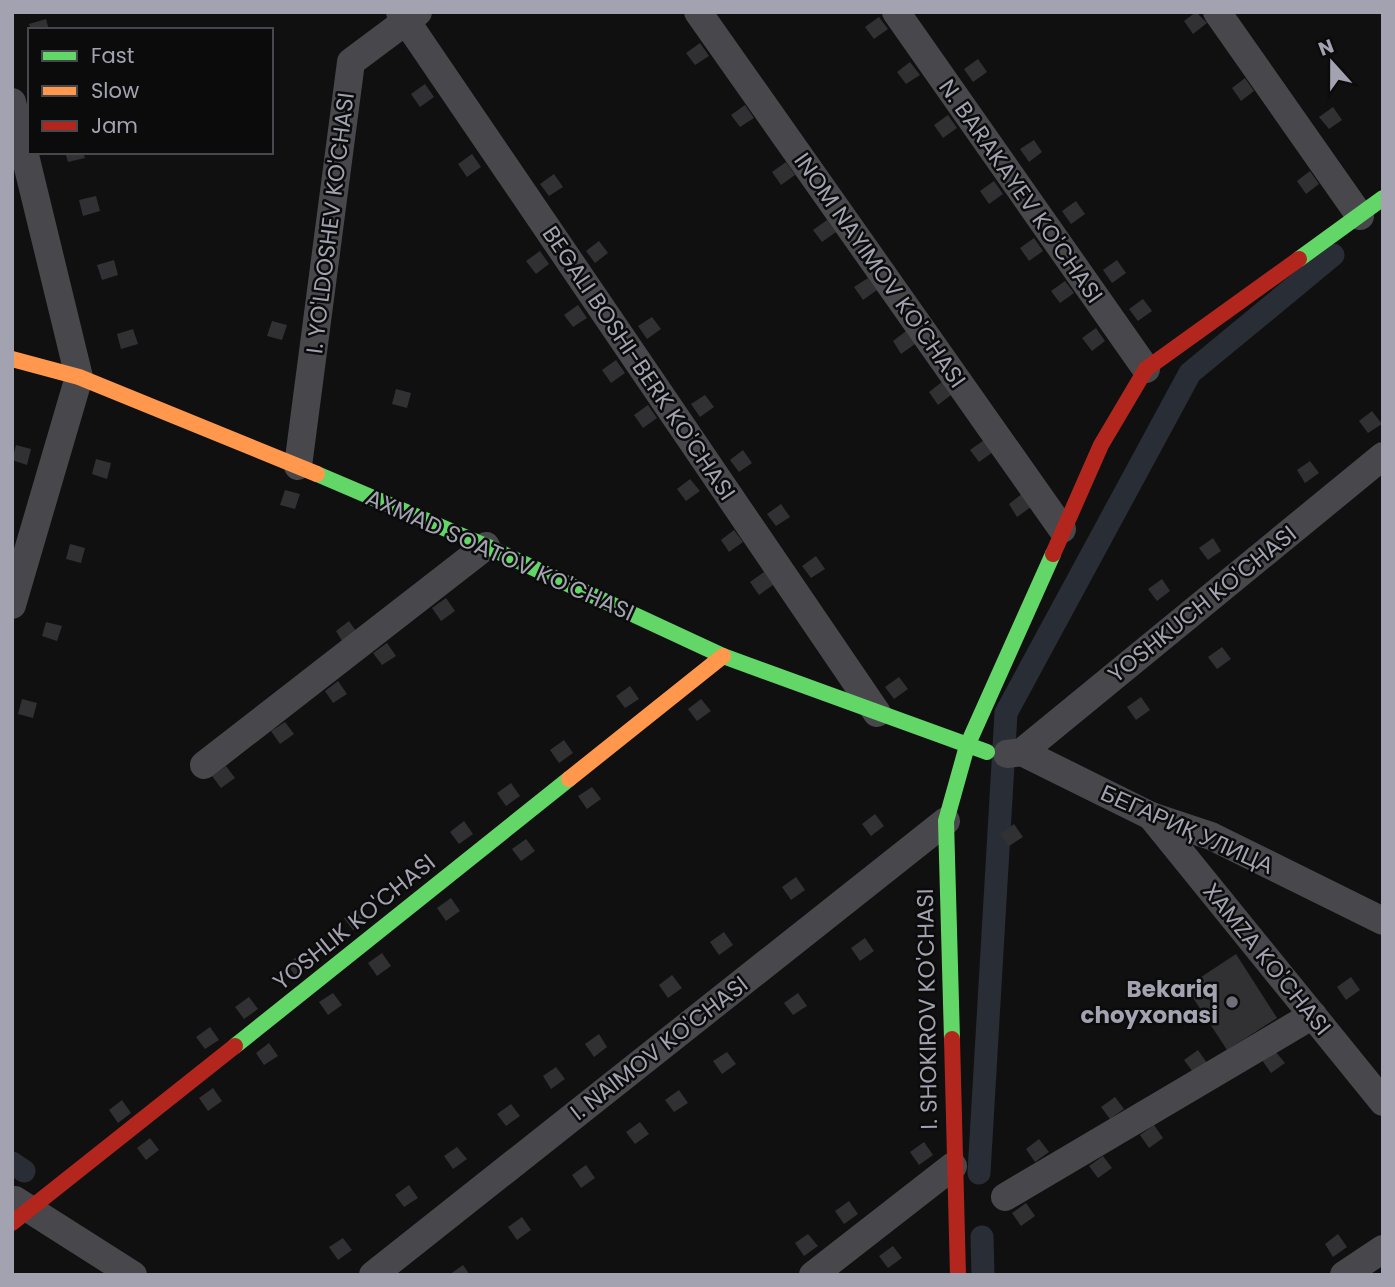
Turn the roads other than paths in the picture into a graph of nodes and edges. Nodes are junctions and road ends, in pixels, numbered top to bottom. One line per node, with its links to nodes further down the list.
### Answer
1 (698, 12): 13 (street, INOM NAYIMOV KO'CHASI)
2 (895, 12): 9 (street, N. BARAKAYEV KO'CHASI)
3 (1217, 12): 7 (street)
4 (408, 15): 12 (street, I. YO'LDOSHEV KO'CHASI); 17 (street, BEGALI BOSHI-BERK KO'CHASI)
5 (12, 102): 10 (street)
6 (1383, 198): 7 (street)
7 (1360, 216): 9 (street)
8 (12, 359): 10 (street, AXMAD SOATOV KO'CHASI)
9 (1146, 369): 13 (street, I. SHOKIROV KO'CHASI)
10 (79, 377): 12 (street, AXMAD SOATOV KO'CHASI); 15 (street)
11 (1383, 456): 18 (street, YOSHKUCH KO'CHASI)
12 (298, 466): 14 (street, AXMAD SOATOV KO'CHASI)
13 (1062, 529): 18 (street, I. SHOKIROV KO'CHASI)
14 (486, 546): 16 (street, AXMAD SOATOV KO'CHASI); 19 (street)
15 (12, 605)
16 (723, 656): 17 (street, AXMAD SOATOV KO'CHASI); 27 (street, YOSHLIK KO'CHASI)
17 (877, 713): 18 (street, AXMAD SOATOV KO'CHASI)
18 (995, 751): 20 (street, БЕГАРИҚ УЛИЦА); 21 (street, I. SHOKIROV KO'CHASI)
19 (204, 765)
20 (1151, 816): 22 (street, БЕГАРИҚ УЛИЦА); 23 (street, XAMZA KO'CHASI)
21 (946, 821): 25 (street, I. SHOKIROV KO'CHASI); 30 (street, I. NAIMOV KO'CHASI)
22 (1383, 921)
23 (1312, 1015): 24 (street, XAMZA KO'CHASI); 26 (street)
24 (1383, 1102)
25 (953, 1166): 31 (street); 32 (street, I. SHOKIROV KO'CHASI)
26 (1004, 1197)
27 (19, 1210): 29 (street)
28 (1383, 1249): 33 (street)
29 (133, 1275)
30 (373, 1275)
31 (813, 1275)
32 (958, 1275)
33 (1344, 1275)

